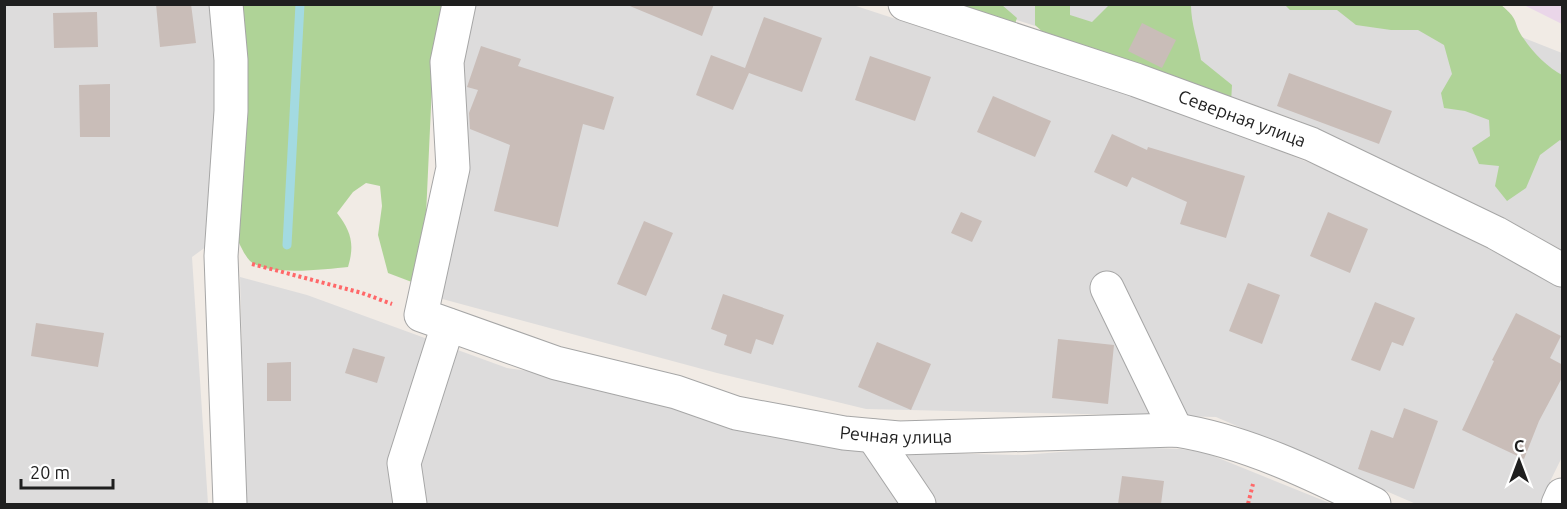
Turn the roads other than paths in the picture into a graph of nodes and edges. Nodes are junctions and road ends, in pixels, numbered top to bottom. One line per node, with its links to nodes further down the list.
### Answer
1 (226, 4): 10 (street)
2 (459, 4): 6 (street)
3 (905, 4): 4 (street, Северная улица)
4 (1563, 270)
5 (1107, 288): 7 (street)
6 (434, 320): 8 (street, Речная улица); 11 (street)
7 (1176, 430): 8 (street, Речная улица); 13 (street, Речная улица)
8 (873, 435): 12 (street)
9 (1563, 495): 14 (street)
10 (230, 504)
11 (410, 504)
12 (919, 504)
13 (1374, 504)
14 (1558, 504)

